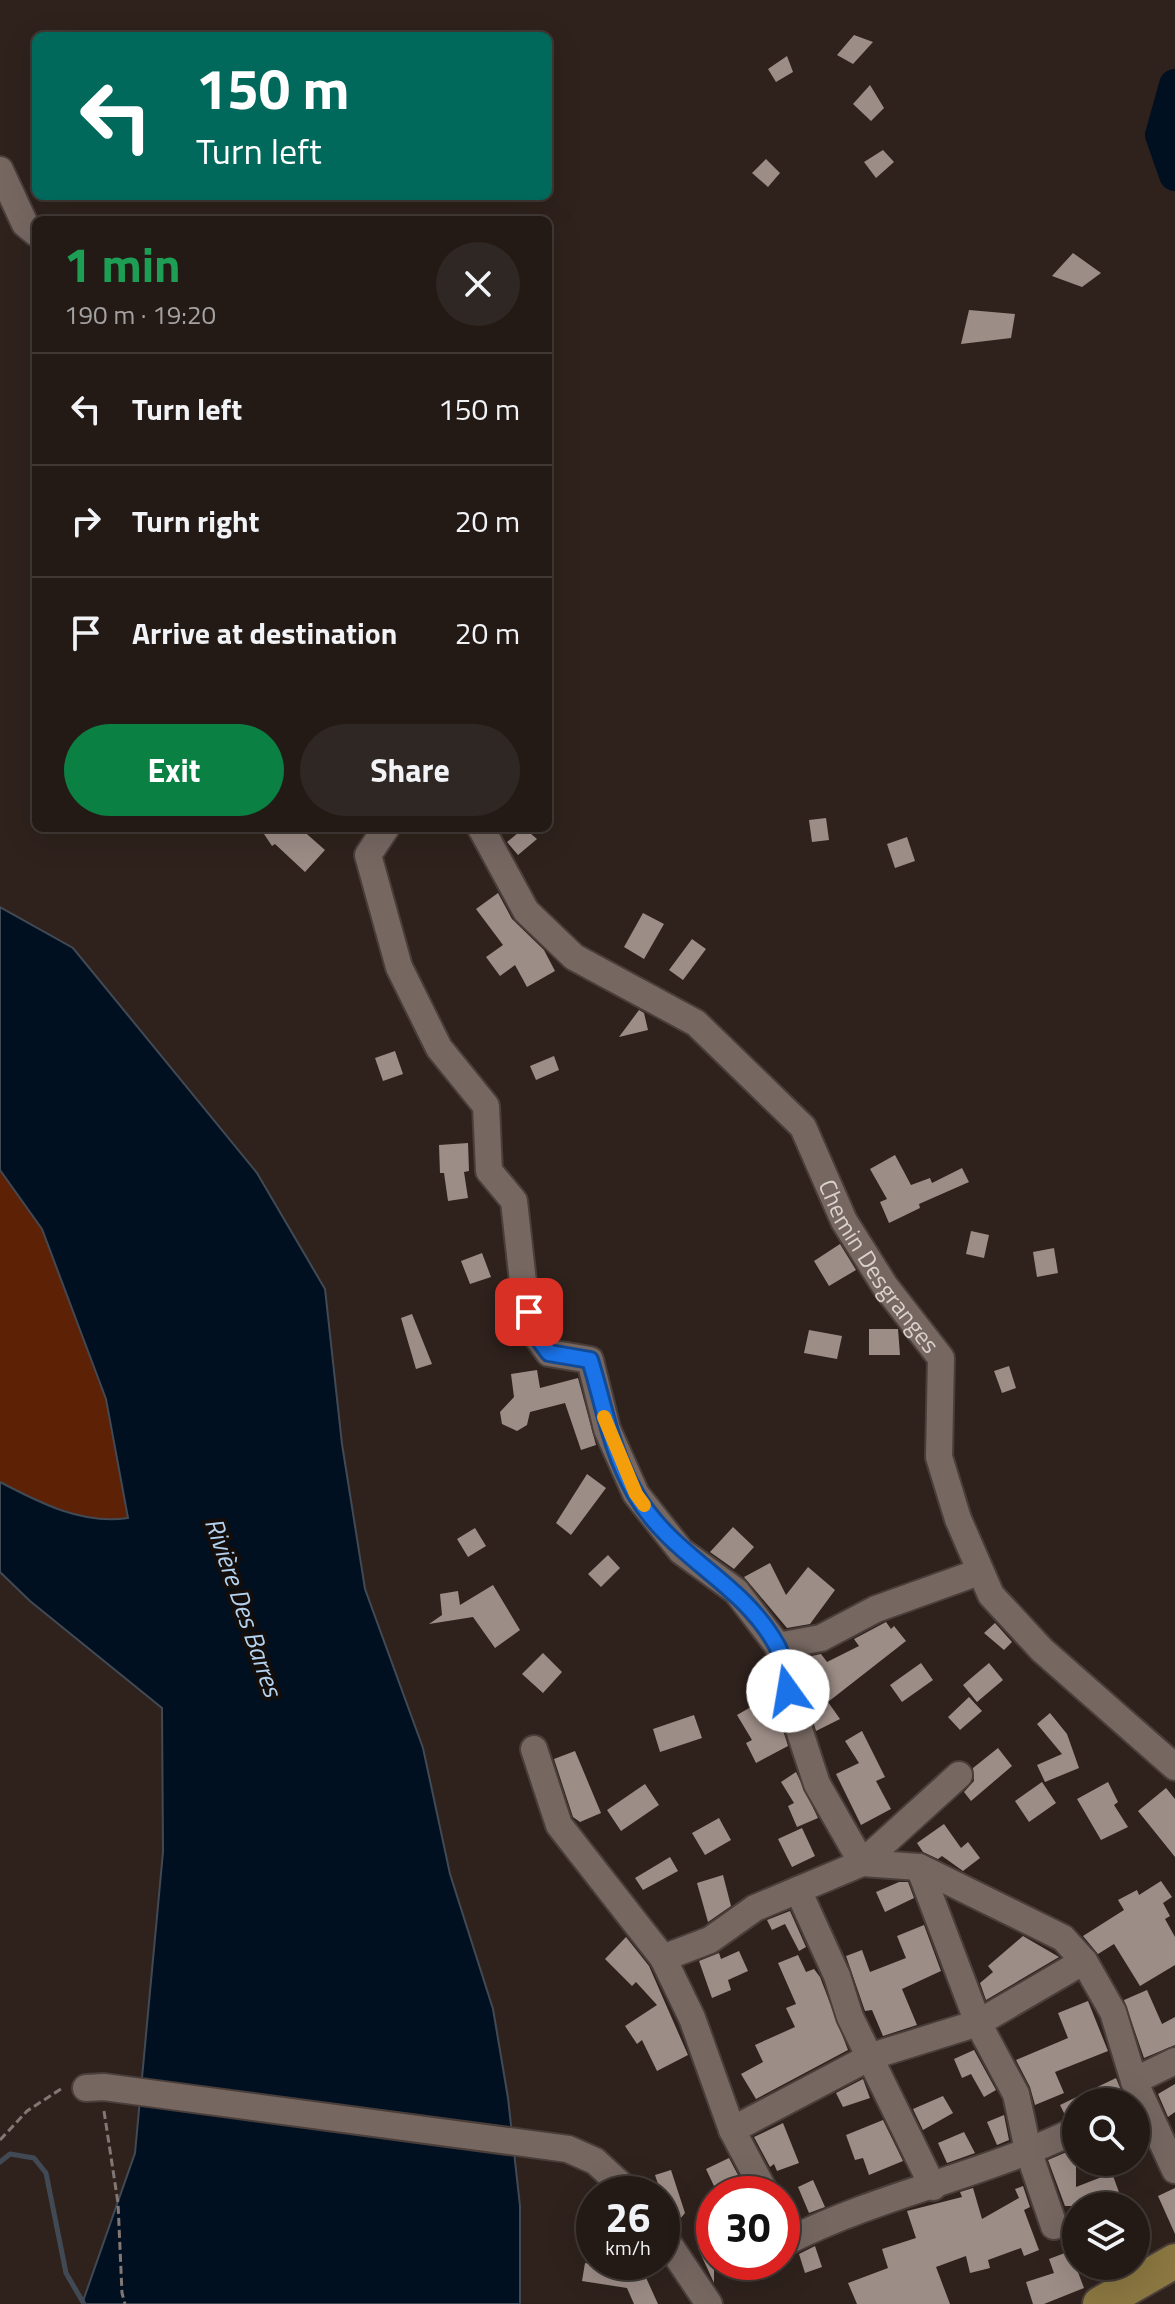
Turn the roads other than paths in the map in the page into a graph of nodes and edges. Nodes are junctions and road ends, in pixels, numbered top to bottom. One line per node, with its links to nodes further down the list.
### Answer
1 (0, 170): 2 (street)
2 (32, 230)
3 (383, 832): 6 (street)
4 (483, 832): 5 (street, Chemin Desgranges)
5 (979, 1572): 6 (street); 8 (street, Chemin Desgranges)
6 (778, 1646): 10 (street)
7 (534, 1749): 13 (street)
8 (1175, 1767)
9 (959, 1775): 10 (street)
10 (862, 1863): 11 (street); 12 (street)
11 (919, 1867): 14 (street); 15 (street)
12 (798, 1890): 13 (street); 16 (street)
13 (663, 1958): 22 (street)
14 (1084, 1961): 15 (street); 19 (street)
15 (978, 2023): 16 (street); 24 (street)
16 (872, 2056): 22 (street); 28 (street)
17 (1175, 2061): 20 (street)
18 (95, 2088): 26 (street)
19 (1136, 2088)
20 (1143, 2088)
21 (1150, 2119): 25 (street)
22 (732, 2130): 27 (street)
23 (1062, 2137): 24 (street)
24 (1029, 2153): 28 (street); 29 (street)
25 (1175, 2170)
26 (611, 2176)
27 (756, 2176)
28 (933, 2187): 30 (street)
29 (1054, 2226)
30 (800, 2235)
31 (680, 2261): 33 (street)
32 (1175, 2261): 34 (main road)
33 (709, 2304)
34 (1100, 2304)

